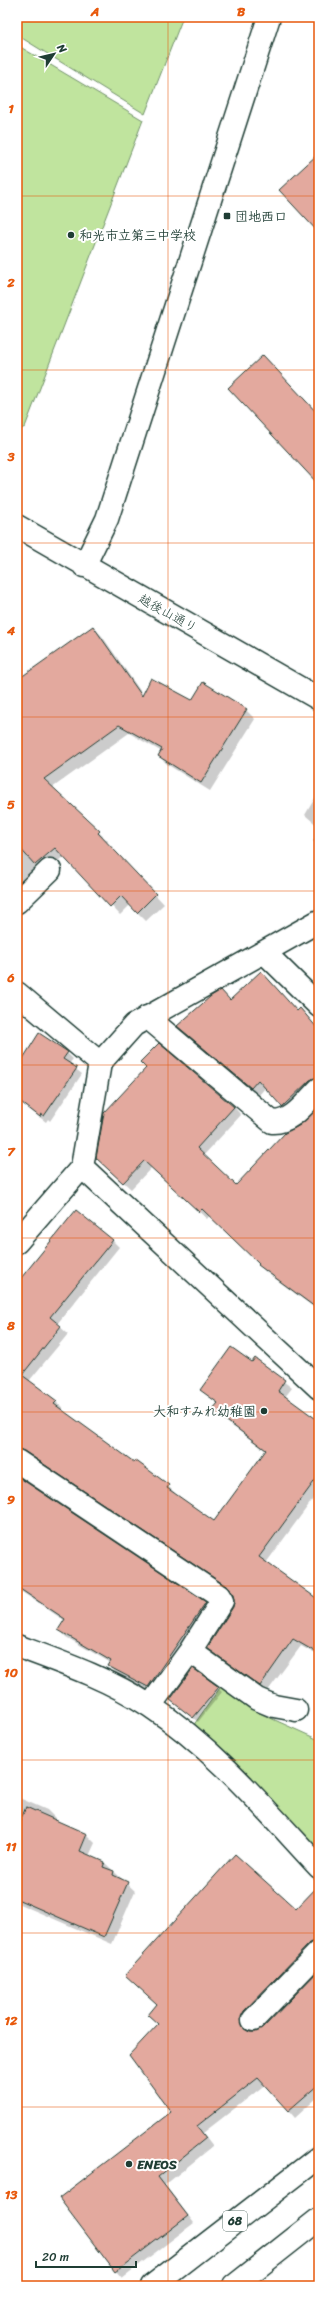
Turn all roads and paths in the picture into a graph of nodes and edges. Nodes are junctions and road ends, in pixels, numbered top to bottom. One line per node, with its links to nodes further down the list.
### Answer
1 (269, 17): 3 (street)
2 (17, 526): 3 (street, 越後山通り)
3 (84, 566): 4 (street, 越後山通り)
4 (319, 699)
5 (50, 870): 6 (street)
6 (17, 902)
7 (319, 920): 8 (street)
8 (264, 952): 10 (street); 11 (street)
9 (17, 993): 12 (street)
10 (319, 1006)
11 (148, 1017): 12 (street); 13 (street)
12 (100, 1063): 14 (street)
13 (319, 1089)
14 (82, 1167): 15 (street); 16 (street)
15 (17, 1242)
16 (319, 1388)
17 (17, 1461): 19 (street)
18 (17, 1646): 20 (street)
19 (190, 1651): 20 (street); 21 (street)
20 (150, 1706): 22 (street)
21 (296, 1710)
22 (319, 1867)
23 (319, 1952): 24 (street)
24 (254, 2020)
25 (319, 2157): 27 (street, 68)
26 (319, 2218): 28 (street)
27 (152, 2286)
28 (234, 2286)

